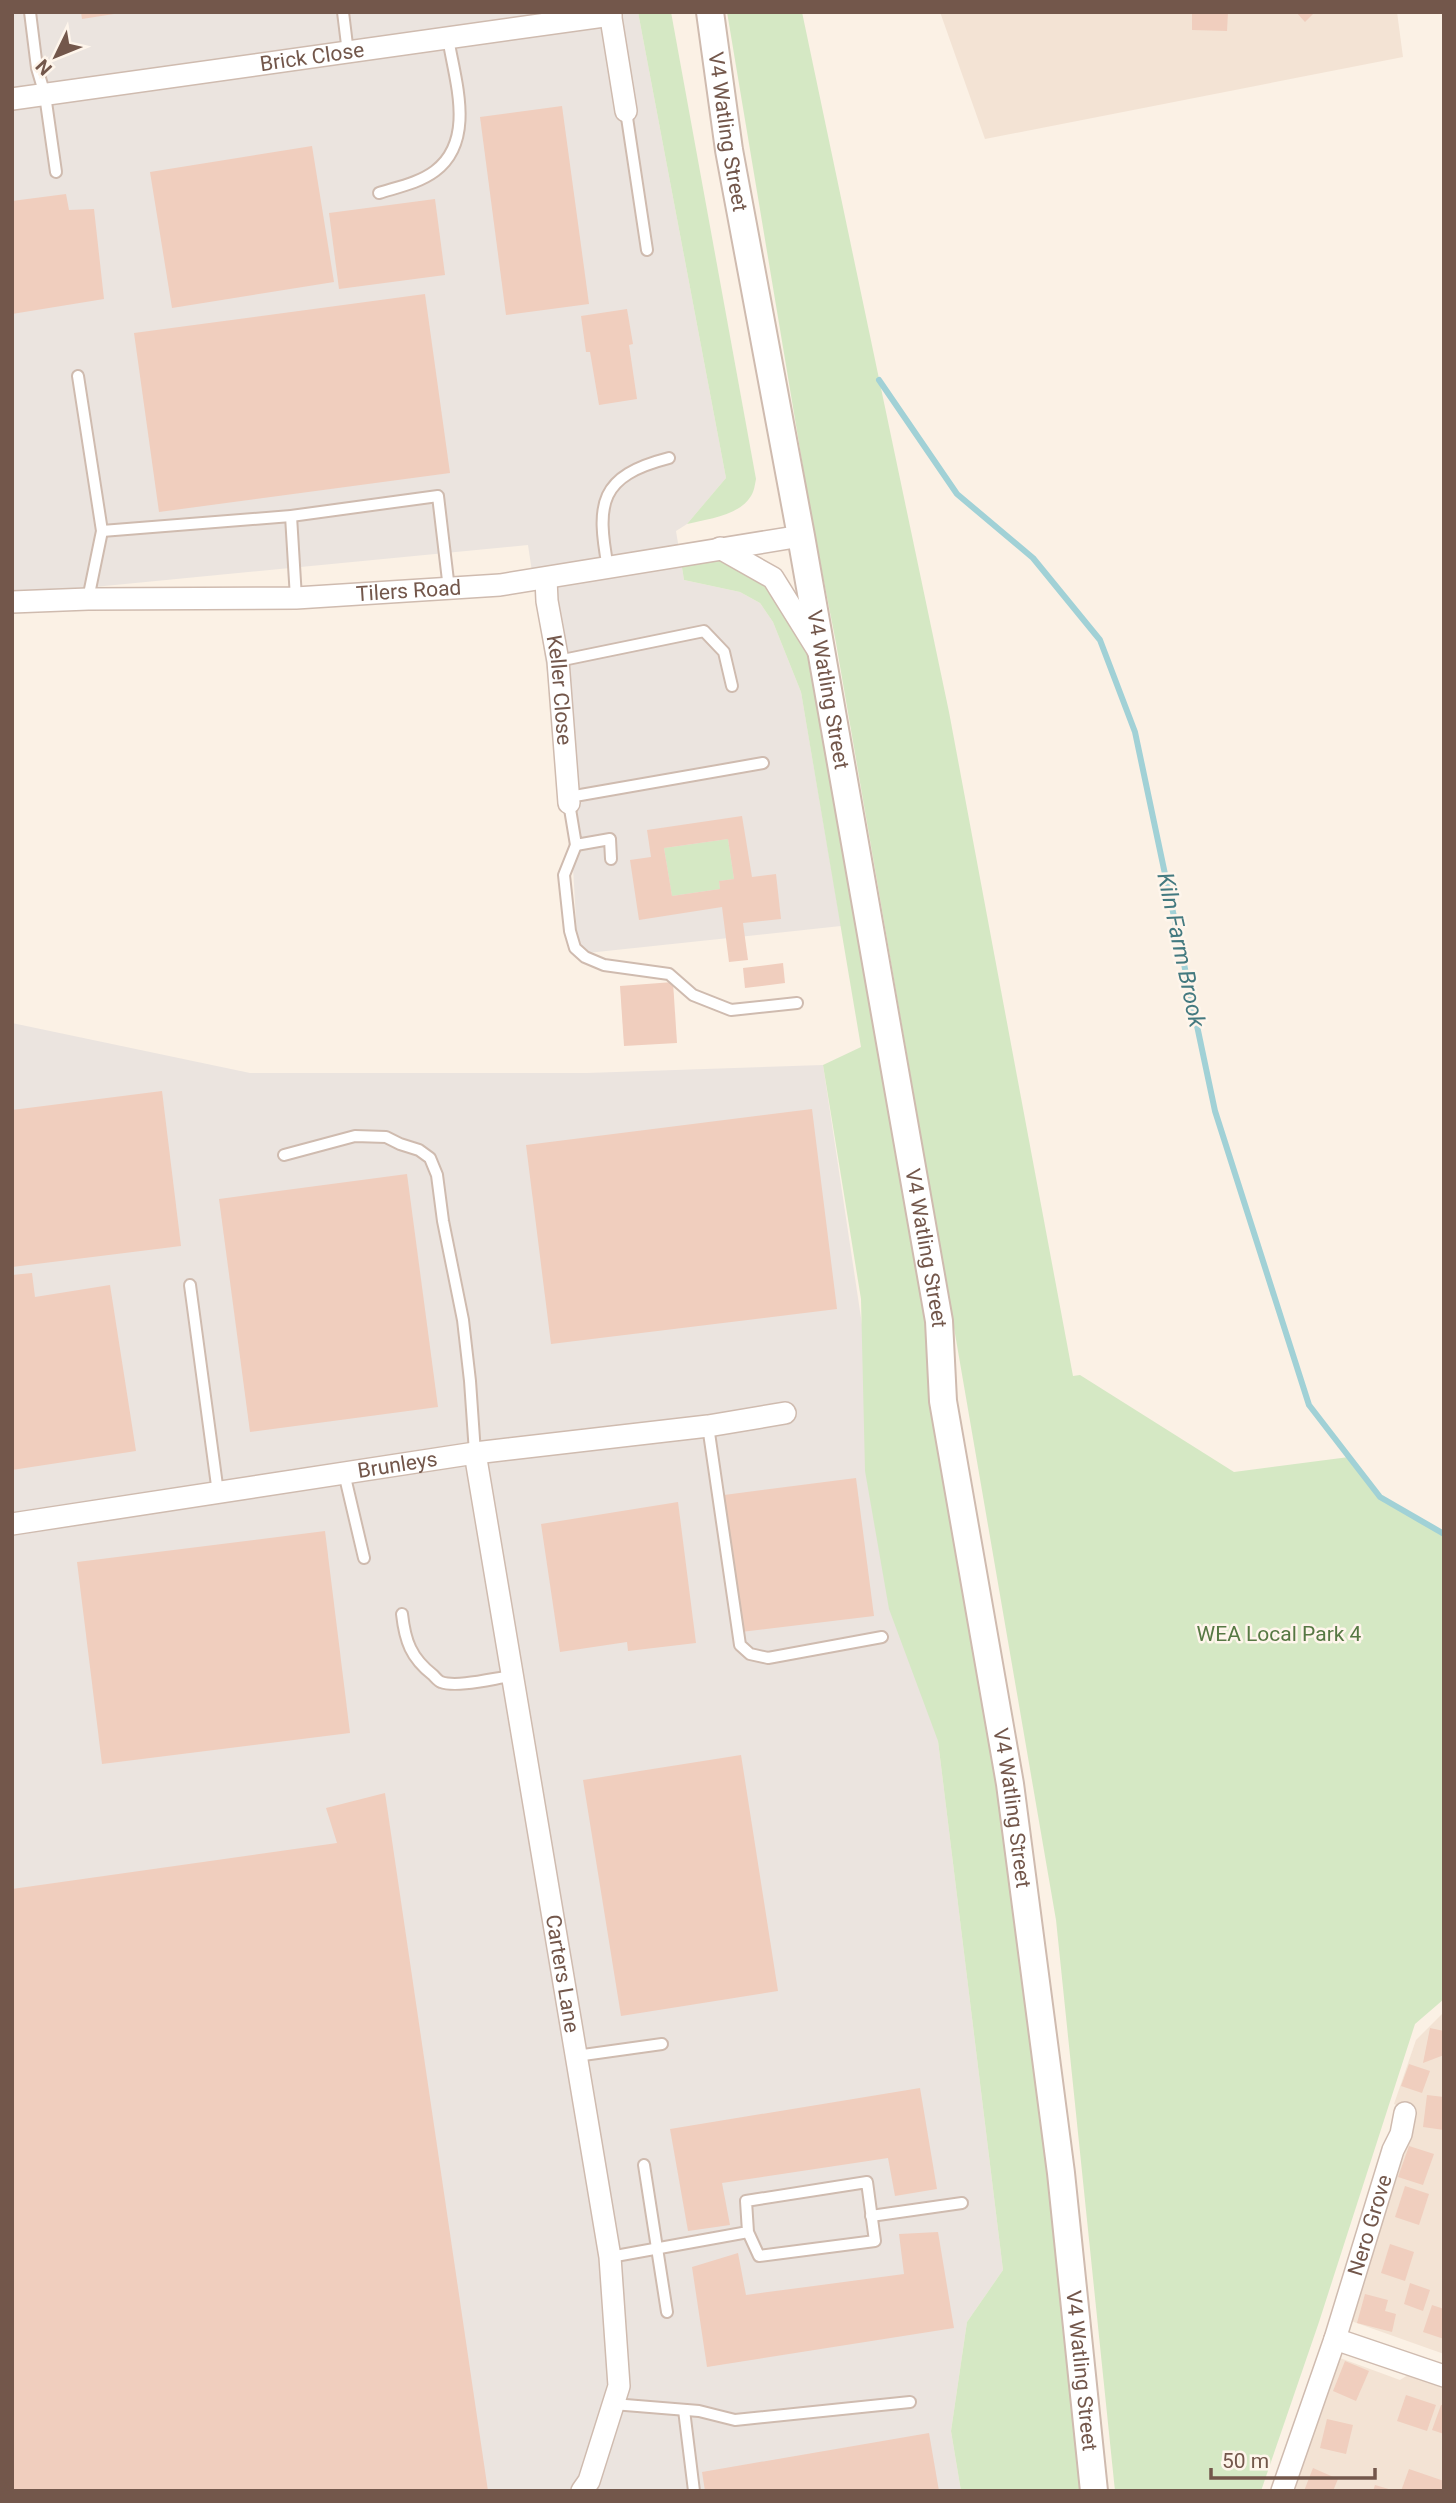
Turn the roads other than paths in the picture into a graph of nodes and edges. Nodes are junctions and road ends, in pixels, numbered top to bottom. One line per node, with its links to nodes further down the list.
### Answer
1 (30, 12): 7 (lane)
2 (343, 12): 6 (lane)
3 (710, 12): 17 (street, V4 Watling Street)
4 (611, 14): 5 (street, Brick Close); 9 (street)
5 (448, 38): 6 (street, Brick Close); 11 (lane)
6 (348, 53): 7 (street, Brick Close)
7 (45, 95): 8 (street, Brick Close); 10 (lane)
8 (12, 99)
9 (626, 111): 12 (lane)
10 (55, 172)
11 (379, 193)
12 (647, 250)
13 (78, 376): 16 (lane)
14 (669, 458): 19 (lane)
15 (291, 516): 16 (lane); 21 (lane); 22 (lane)
16 (102, 531): 23 (lane)
17 (801, 536): 18 (street, Tilers Road); 25 (street, V4 Watling Street)
18 (720, 548): 19 (street, Tilers Road); 25 (street)
19 (608, 568): 20 (street, Tilers Road)
20 (546, 579): 21 (street, Tilers Road); 26 (street, Keller Close)
21 (449, 589): 22 (street, Tilers Road)
22 (296, 598): 23 (street, Tilers Road)
23 (88, 599): 24 (street, Tilers Road)
24 (12, 602)
25 (822, 656): 62 (street, V4 Watling Street)
26 (558, 661): 27 (lane); 29 (street, Keller Close)
27 (732, 685)
28 (763, 763): 29 (lane)
29 (569, 800): 30 (lane)
30 (576, 845): 31 (lane); 32 (lane)
31 (611, 859)
32 (797, 1003)
33 (284, 1154): 37 (lane)
34 (190, 1285): 39 (lane)
35 (785, 1413): 36 (street, Brunleys)
36 (708, 1426): 37 (street, Brunleys); 43 (lane)
37 (475, 1453): 38 (street, Brunleys); 44 (street, Carters Lane)
38 (344, 1473): 39 (street, Brunleys); 41 (lane)
39 (218, 1493): 40 (street, Brunleys)
40 (12, 1524)
41 (364, 1558)
42 (402, 1614): 44 (lane)
43 (882, 1637)
44 (512, 1676): 46 (street, Carters Lane)
45 (662, 2044): 46 (lane)
46 (576, 2056): 53 (street, Carters Lane)
47 (1405, 2113): 55 (street, Nero Grove)
48 (644, 2165): 52 (lane)
49 (962, 2203): 50 (lane)
50 (872, 2217): 51 (lane); 51 (lane)
51 (748, 2232): 52 (lane)
52 (658, 2249): 53 (lane); 54 (lane)
53 (610, 2257): 58 (street, Carters Lane)
54 (667, 2312)
55 (1335, 2339): 56 (street); 63 (street, Nero Grove)
56 (1444, 2376)
57 (910, 2402): 59 (lane)
58 (613, 2404): 59 (lane); 60 (street, Carters Lane)
59 (684, 2410): 61 (lane)
60 (582, 2491)
61 (694, 2491)
62 (1094, 2491)
63 (1282, 2491)

